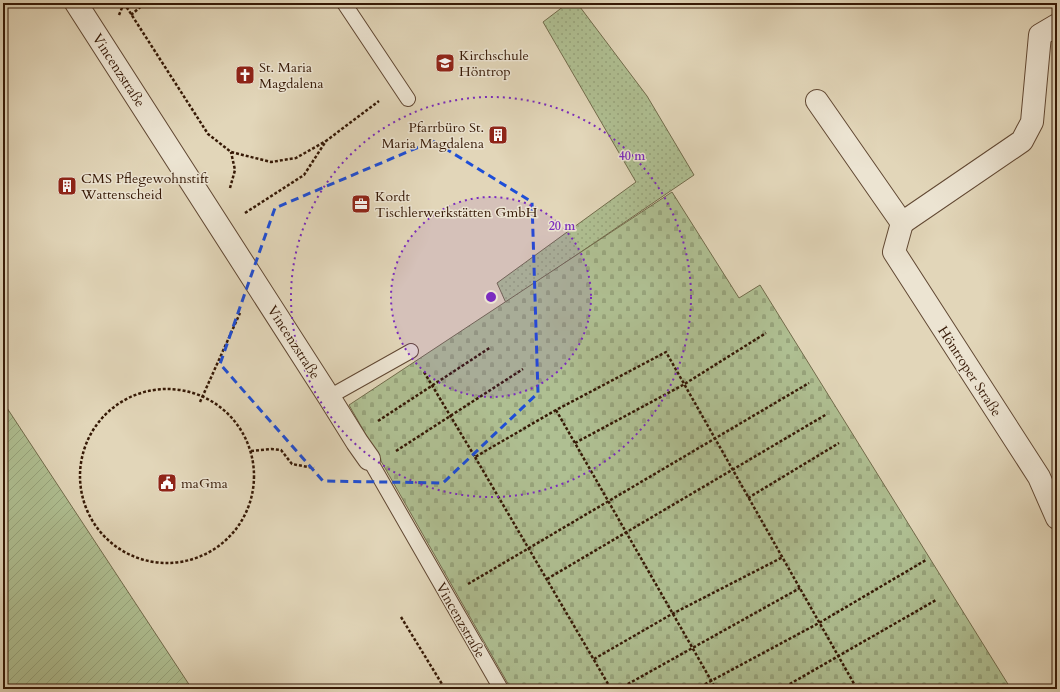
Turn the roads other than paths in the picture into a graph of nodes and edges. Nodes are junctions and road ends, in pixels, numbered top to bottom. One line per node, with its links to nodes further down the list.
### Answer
1 (76, 3): 8 (street, Vincenzstraße)
2 (344, 3): 4 (lane)
3 (1057, 25): 6 (street)
4 (408, 99)
5 (818, 101): 6 (street)
6 (902, 223): 10 (street, Höntroper Straße)
7 (411, 350): 8 (lane)
8 (330, 397): 9 (street, Vincenzstraße)
9 (369, 459): 11 (lane, Vincenzstraße)
10 (1057, 518)
11 (501, 689)

